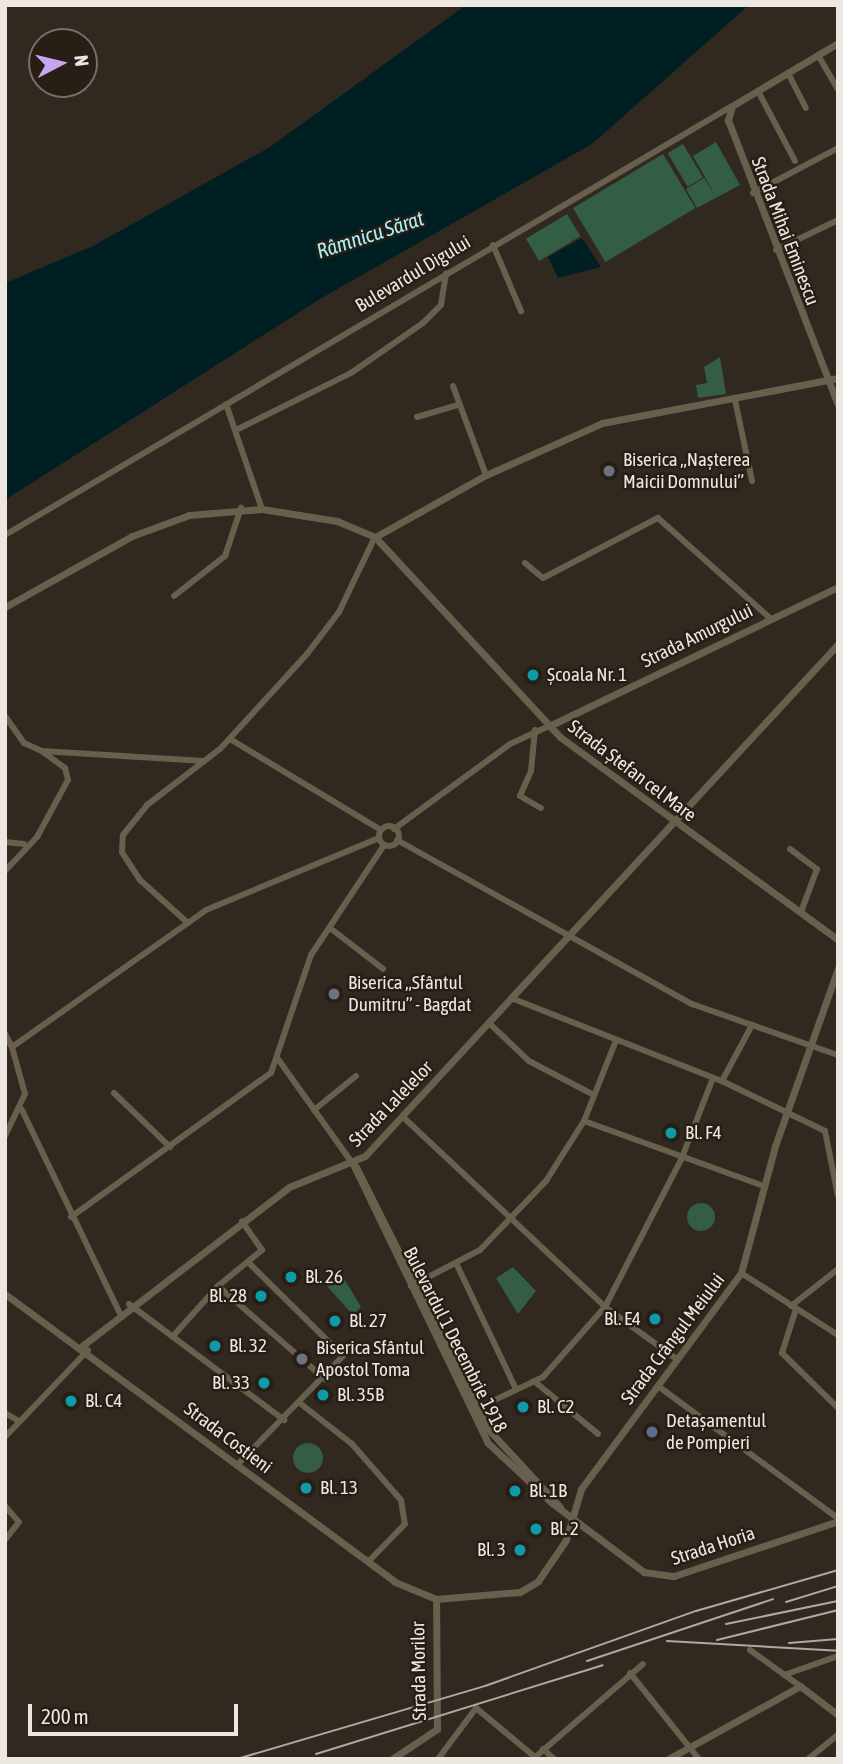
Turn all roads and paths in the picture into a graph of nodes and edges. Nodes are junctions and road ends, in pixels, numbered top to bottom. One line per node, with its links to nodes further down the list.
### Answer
1 (838, 43): 2 (street, Bulevardul Digului)
2 (817, 55): 3 (street, Bulevardul Digului); 4 (street)
3 (788, 73): 5 (street, Bulevardul Digului); 7 (street)
4 (838, 89)
5 (758, 91): 6 (street, Bulevardul Digului); 9 (street)
6 (732, 106): 10 (street, Strada Mihai Eminescu); 12 (street, Bulevardul Digului)
7 (806, 108)
8 (838, 148): 10 (street)
9 (795, 160)
10 (753, 193): 13 (street, Strada Mihai Eminescu)
11 (838, 220): 13 (street)
12 (494, 245): 14 (street, Bulevardul Digului); 15 (street)
13 (776, 250): 17 (street, Strada Mihai Eminescu)
14 (446, 273): 20 (street, Bulevardul Digului); 24 (street)
15 (521, 311)
16 (838, 378): 17 (street)
17 (828, 381): 19 (street); 22 (street, Strada Mihai Eminescu)
18 (453, 386): 21 (street)
19 (735, 400): 25 (street); 26 (street)
20 (226, 404): 24 (street); 29 (street, Bulevardul Digului)
21 (458, 405): 23 (street); 25 (street)
22 (838, 405)
23 (417, 417)
24 (236, 430): 28 (street)
25 (486, 475): 30 (street)
26 (752, 481)
27 (241, 508): 28 (street); 33 (street); 34 (street)
28 (262, 509): 30 (street)
29 (5, 535)
30 (375, 537): 38 (street, Strada Ștefan cel Mare); 40 (street)
31 (525, 563): 35 (street)
32 (838, 587): 35 (street, Strada Amurgului)
33 (174, 596)
34 (5, 607)
35 (770, 618): 38 (street, Strada Amurgului)
36 (838, 644): 44 (street, Strada Lalelelor)
37 (5, 716): 41 (street)
38 (549, 726): 39 (street, Strada Amurgului); 44 (street, Strada Ștefan cel Mare)
39 (535, 730): 43 (street); 45 (street, Strada Amurgului)
40 (230, 739): 42 (street); 46 (street)
41 (42, 751): 42 (street); 50 (street)
42 (205, 761): 55 (street)
43 (541, 808)
44 (671, 820): 54 (street, Strada Ștefan cel Mare); 57 (street, Strada Lalelelor)
45 (394, 829): 46 (street); 48 (street)
46 (381, 830): 47 (street)
47 (379, 838): 51 (street); 55 (street)
48 (397, 840): 51 (street); 57 (street)
49 (5, 842): 50 (street)
50 (26, 844): 53 (street)
51 (384, 845): 56 (street)
52 (790, 849): 54 (street)
53 (5, 871)
54 (801, 912): 58 (street, Strada Ștefan cel Mare)
55 (188, 923): 67 (street)
56 (330, 928): 60 (street); 69 (street)
57 (566, 937): 61 (street, Strada Lalelelor); 63 (street)
58 (838, 940)
59 (838, 968): 66 (street, Strada Crângul Meiului)
60 (383, 969)
61 (511, 998): 62 (street, Strada Lalelelor); 65 (street)
62 (489, 1023): 74 (street); 78 (street, Strada Lalelelor)
63 (752, 1024): 66 (street); 72 (street)
64 (5, 1034): 67 (street)
65 (615, 1043): 71 (street); 74 (street)
66 (813, 1045): 68 (street); 77 (street, Strada Crângul Meiului)
67 (12, 1047): 75 (street)
68 (838, 1055)
69 (278, 1059): 76 (street, Bulevardul 1 Decembrie 1918); 81 (street)
70 (356, 1076): 76 (street)
71 (713, 1078): 72 (street); 83 (street)
72 (722, 1081): 77 (street)
73 (114, 1093): 81 (street)
74 (594, 1095): 79 (street)
75 (22, 1110): 80 (street); 87 (street)
76 (314, 1110): 84 (street, Bulevardul 1 Decembrie 1918)
77 (788, 1112): 82 (street); 85 (street, Strada Crângul Meiului)
78 (403, 1117): 84 (street, Strada Lalelelor); 88 (street)
79 (583, 1121): 83 (street); 88 (street)
80 (5, 1136)
81 (170, 1147): 87 (street)
82 (835, 1154): 86 (street)
83 (681, 1160): 85 (street); 98 (street)
84 (353, 1164): 89 (street, Strada Lalelelor); 94 (street, Bulevardul 1 Decembrie 1918)
85 (764, 1186): 93 (street, Strada Crângul Meiului)
86 (838, 1196)
87 (71, 1217): 100 (street)
88 (511, 1220): 91 (street); 98 (street)
89 (242, 1221): 90 (street); 97 (street, Strada Lalelelor)
90 (248, 1262): 95 (street); 105 (street)
91 (457, 1265): 94 (street); 108 (street)
92 (838, 1269): 99 (street)
93 (741, 1273): 99 (street); 104 (street, Strada Crângul Meiului)
94 (413, 1285): 111 (street, Bulevardul 1 Decembrie 1918)
95 (218, 1286): 102 (street); 105 (street)
96 (5, 1294): 103 (street, Strada Costieni)
97 (129, 1304): 100 (street, Strada Lalelelor); 102 (street)
98 (605, 1307): 104 (street); 106 (street)
99 (793, 1308): 101 (street); 110 (street)
100 (119, 1312): 103 (street, Strada Lalelelor)
101 (838, 1335)
102 (173, 1336): 113 (street)
103 (85, 1348): 114 (street); 117 (street, Strada Costieni)
104 (678, 1360): 107 (street, Strada Crângul Meiului)
105 (325, 1379): 109 (street)
106 (534, 1381): 108 (street); 115 (street)
107 (658, 1386): 119 (street, Strada Crângul Meiului); 120 (street)
108 (516, 1389): 111 (street)
109 (301, 1404): 113 (street); 122 (street)
110 (838, 1408)
111 (473, 1410): 119 (street, Bulevardul 1 Decembrie 1918)
112 (5, 1413): 114 (street)
113 (284, 1420): 117 (street)
114 (19, 1421): 116 (street)
115 (598, 1434)
116 (5, 1437)
117 (237, 1465): 122 (street, Strada Costieni)
118 (5, 1506): 121 (street)
119 (572, 1516): 120 (street, Strada Horia); 123 (street, Strada Crângul Meiului)
120 (838, 1520)
121 (5, 1540)
122 (369, 1561): 123 (street, Strada Costieni)
123 (436, 1599): 135 (street, Strada Morilor)
124 (750, 1650): 128 (street)
125 (838, 1656): 128 (street)
126 (643, 1664): 127 (street)
127 (630, 1673): 132 (street); 133 (street)
128 (784, 1675): 129 (street)
129 (800, 1686): 130 (street); 132 (street)
130 (838, 1715)
131 (838, 1735): 140 (street)
132 (690, 1746): 138 (street); 139 (street)
133 (543, 1749): 134 (street); 137 (street)
134 (534, 1758): 136 (street)
135 (392, 1759)
136 (438, 1759)
137 (554, 1759)
138 (668, 1759)
139 (699, 1759)
140 (808, 1759)

